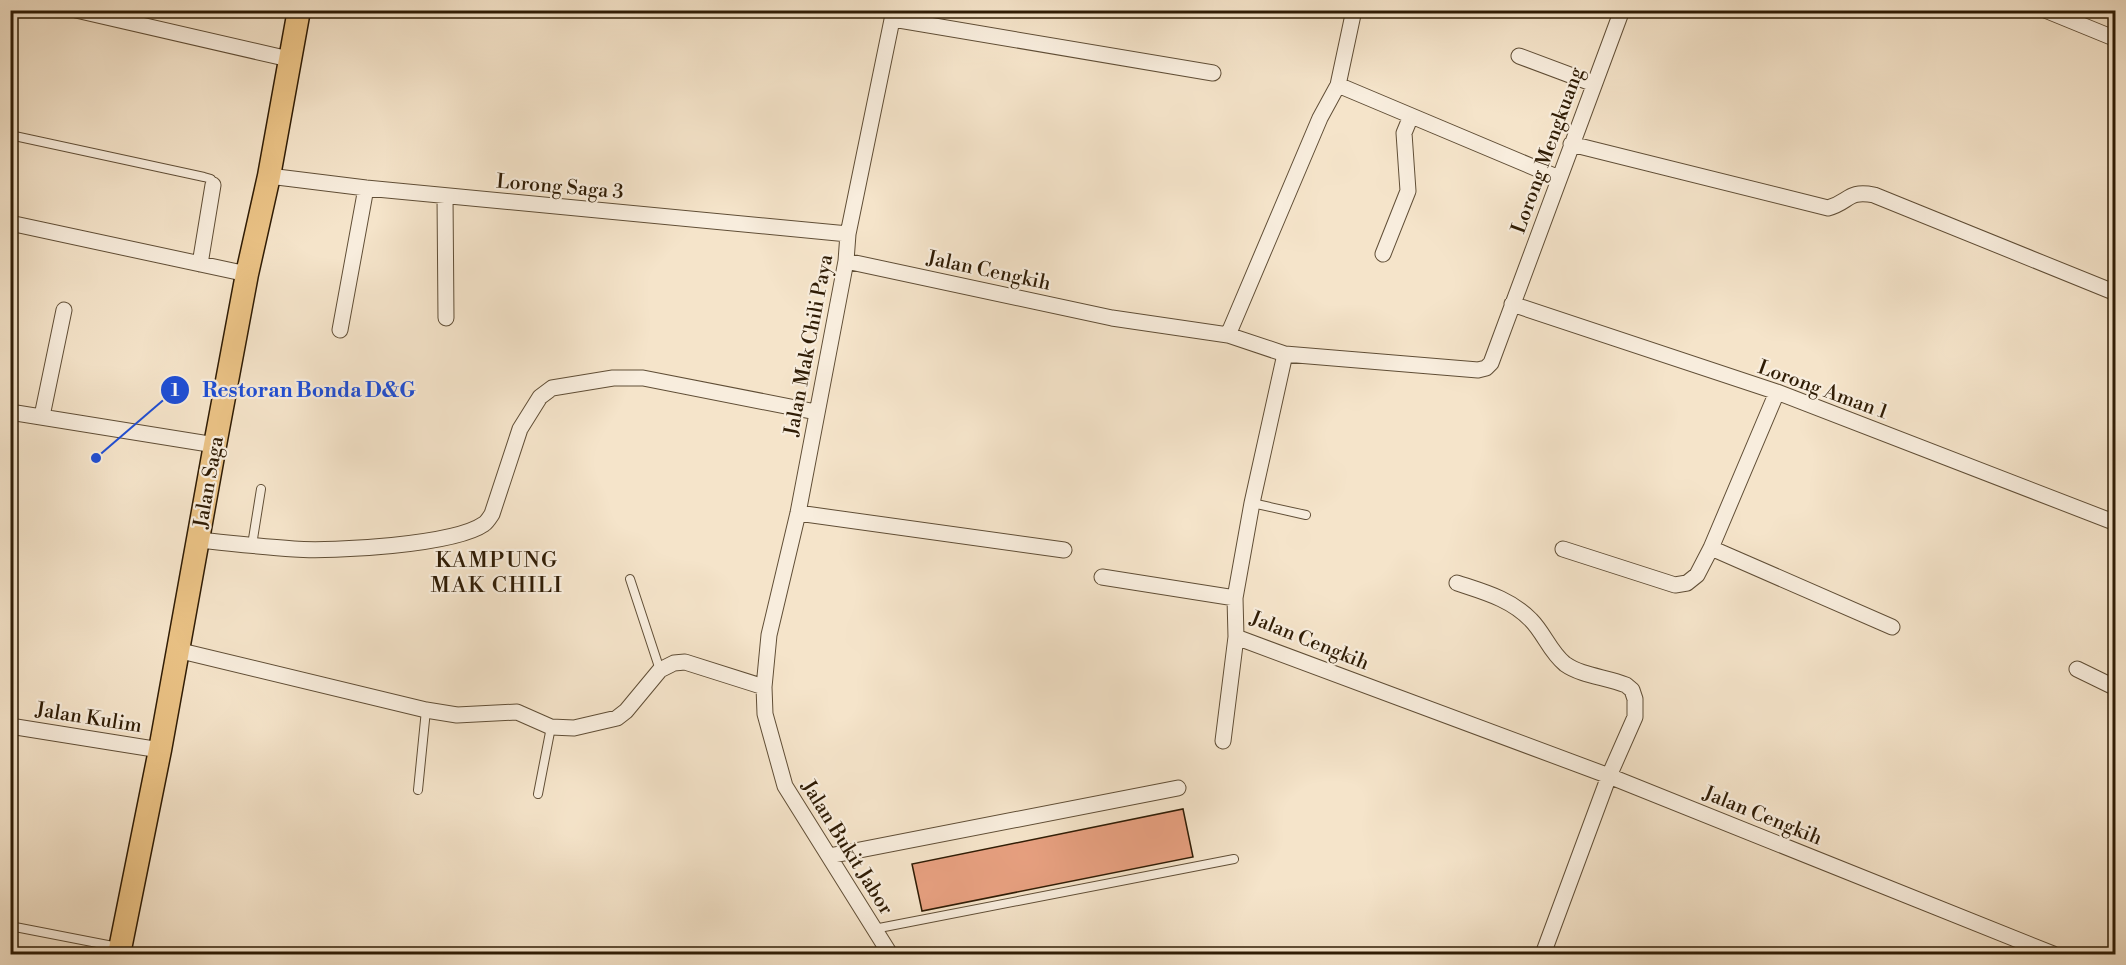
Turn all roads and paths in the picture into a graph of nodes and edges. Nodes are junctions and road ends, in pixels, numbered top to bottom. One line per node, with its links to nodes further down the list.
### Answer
1 (76, 10): 9 (street)
2 (299, 10): 9 (main road, Jalan Saga)
3 (1354, 10): 12 (street)
4 (1622, 10): 11 (street, Lorong Mengkuang)
5 (2045, 10): 7 (street)
6 (894, 15): 10 (street); 22 (street, Jalan Mak Chili Paya)
7 (2115, 39)
8 (1520, 56): 11 (street)
9 (289, 59): 16 (main road, Jalan Saga)
10 (1214, 73)
11 (1594, 84): 15 (street, Lorong Mengkuang)
12 (1338, 85): 13 (street); 32 (street)
13 (1411, 116): 17 (street); 23 (street)
14 (10, 135): 18 (lane)
15 (1571, 144): 17 (street, Lorong Mengkuang); 27 (street)
16 (269, 176): 19 (street, Lorong Saga 3); 26 (main road, Jalan Saga)
17 (1559, 178): 28 (street, Lorong Mengkuang)
18 (213, 185): 25 (street)
19 (366, 188): 20 (street, Lorong Saga 3); 31 (street)
20 (445, 196): 22 (street, Lorong Saga 3); 30 (street)
21 (10, 223): 25 (street)
22 (848, 234): 24 (street, Jalan Mak Chili Paya)
23 (1383, 254)
24 (846, 261): 32 (street, Jalan Cengkih); 36 (street, Jalan Mak Chili Paya)
25 (200, 264): 26 (street)
26 (247, 274): 38 (main road, Jalan Saga)
27 (2115, 293)
28 (1512, 304): 33 (street, Lorong Mengkuang); 34 (street, Lorong Aman 1)
29 (64, 310): 37 (street)
30 (446, 318)
31 (340, 330)
32 (1228, 335): 33 (street, Jalan Cengkih)
33 (1285, 354): 40 (street, Jalan Cengkih)
34 (1777, 392): 43 (street, Lorong Aman 1); 46 (street)
35 (10, 412): 37 (street)
36 (816, 412): 41 (street, Jalan Mak Chili Paya); 45 (street)
37 (42, 416): 38 (street)
38 (215, 445): 44 (main road, Jalan Saga)
39 (261, 489): 45 (lane)
40 (1252, 503): 42 (lane); 52 (street, Jalan Cengkih)
41 (798, 513): 48 (street); 58 (street, Jalan Mak Chili Paya)
42 (1306, 515)
43 (2115, 523)
44 (198, 540): 45 (street); 55 (main road, Jalan Saga)
45 (252, 545)
46 (1711, 548): 47 (street); 53 (street)
47 (1563, 549)
48 (1064, 550)
49 (1102, 578): 52 (street)
50 (630, 579): 57 (lane)
51 (1457, 583): 65 (street)
52 (1235, 598): 54 (street, Jalan Cengkih)
53 (1892, 627)
54 (1236, 637): 63 (street); 65 (street, Jalan Cengkih)
55 (177, 650): 60 (street); 64 (main road, Jalan Saga)
56 (2077, 669): 59 (street)
57 (660, 670): 58 (street); 62 (street)
58 (764, 687): 69 (street, Jalan Bukit Jabor)
59 (2115, 688)
60 (426, 710): 62 (street); 67 (lane)
61 (10, 726): 64 (street, Jalan Kulim)
62 (551, 728): 68 (lane)
63 (1223, 741)
64 (160, 750): 73 (main road, Jalan Saga)
65 (1609, 776): 75 (street); 76 (street, Jalan Cengkih)
66 (1178, 788): 69 (street)
67 (418, 790)
68 (538, 794)
69 (829, 856): 72 (street, Jalan Bukit Jabor)
70 (1234, 859): 72 (lane)
71 (10, 926): 73 (lane)
72 (874, 929): 74 (street, Jalan Bukit Jabor)
73 (119, 951)
74 (890, 954)
75 (1543, 954)
76 (2052, 954)

